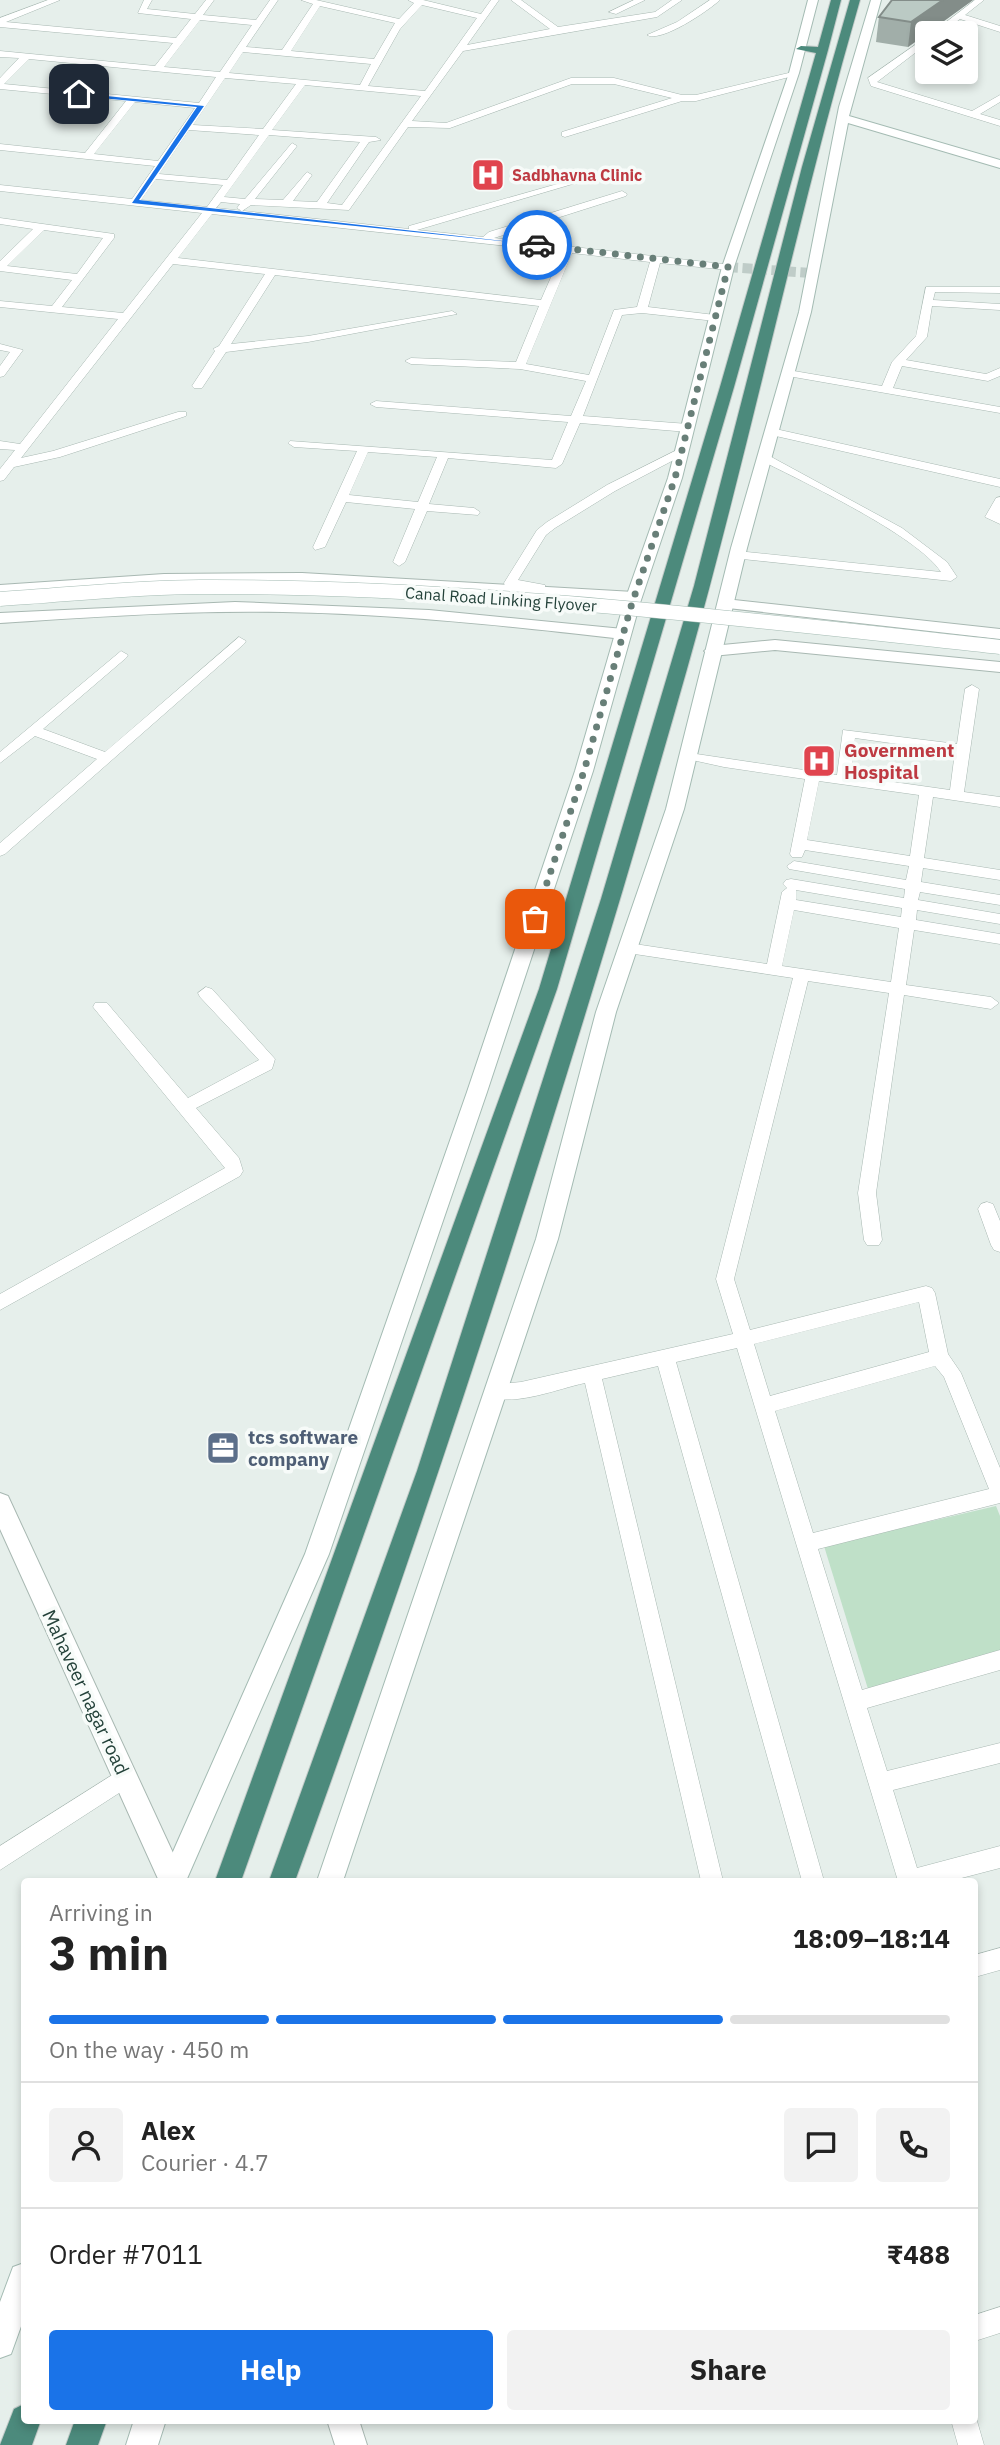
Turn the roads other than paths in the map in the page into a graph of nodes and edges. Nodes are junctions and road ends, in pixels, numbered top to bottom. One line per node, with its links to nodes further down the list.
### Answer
1 (56, 0): 23 (street)
2 (148, 0): 20 (street)
3 (210, 0): 20 (street)
4 (274, 0): 25 (street)
5 (305, 0): 17 (street)
6 (495, 0): 21 (street)
7 (519, 0): 27 (street)
8 (641, 0): 18 (street)
9 (678, 0): 27 (street)
10 (716, 0): 28 (street)
11 (813, 0): 32 (main road)
12 (836, 0): 34 (highway)
13 (855, 0): 202 (highway)
14 (876, 0): 51 (main road)
15 (980, 0): 19 (street)
16 (416, 1): 21 (street); 24 (street)
17 (318, 3): 24 (street); 35 (street)
18 (613, 12)
19 (958, 16): 22 (street); 26 (street)
20 (196, 17): 25 (street); 29 (street)
21 (483, 18): 33 (street)
22 (952, 21)
23 (0, 22): 29 (street)
24 (402, 22): 38 (street)
25 (258, 23): 31 (street)
26 (1000, 29)
27 (557, 30): 33 (street)
28 (651, 35)
29 (178, 41): 39 (street)
30 (915, 48): 50 (street)
31 (240, 49): 35 (street); 41 (street)
32 (801, 49): 34 (highway); 40 (main road)
33 (460, 50): 45 (street)
34 (823, 50): 201 (highway)
35 (285, 53): 38 (street)
36 (0, 54): 37 (street)
37 (27, 56): 39 (street); 43 (street)
38 (378, 62): 44 (street)
39 (158, 68): 41 (street)
40 (794, 73): 46 (street); 84 (main road)
41 (224, 74): 42 (street); 49 (street)
42 (303, 81): 44 (street); 55 (street)
43 (0, 85): 48 (street)
44 (363, 87): 45 (street)
45 (428, 94): 53 (street)
46 (681, 98): 53 (street); 56 (street)
47 (1000, 98): 50 (street)
48 (132, 100): 49 (street); 61 (street)
49 (201, 106): 54 (street)
50 (975, 113): 52 (street)
51 (843, 118): 63 (main road); 103 (main road)
52 (1000, 123)
53 (406, 124): 58 (street)
54 (186, 127): 55 (street); 62 (street)
55 (267, 133): 57 (street); 67 (street)
56 (565, 134)
57 (366, 140): 58 (street); 74 (street)
58 (393, 141): 74 (street)
59 (292, 146): 72 (street)
60 (0, 147): 61 (street)
61 (89, 155): 62 (street)
62 (161, 164): 66 (street)
63 (1000, 164)
64 (600, 173): 79 (street)
65 (307, 175): 73 (street)
66 (153, 176): 67 (street); 71 (street)
67 (228, 183): 70 (street)
68 (1, 189): 71 (street)
69 (622, 194): 80 (street)
70 (217, 200): 72 (street); 75 (street)
71 (135, 202): 75 (street)
72 (247, 202): 73 (street); 76 (street)
73 (285, 204): 74 (street)
74 (320, 205)
75 (210, 210): 76 (street); 83 (street)
76 (236, 213): 79 (street)
77 (0, 221): 78 (street)
78 (42, 226): 86 (street); 86 (street)
79 (407, 231): 80 (street)
80 (487, 239): 81 (street)
81 (569, 248): 82 (street); 90 (street)
82 (656, 258): 84 (street); 93 (street)
83 (170, 260): 85 (street); 95 (street)
84 (728, 267): 96 (main road)
85 (272, 272): 90 (street); 98 (street)
86 (79, 278): 92 (street)
87 (1000, 290): 88 (street)
88 (928, 303): 91 (street); 100 (street)
89 (0, 304): 92 (street)
90 (545, 304): 101 (street)
91 (1000, 307)
92 (54, 310): 95 (street)
93 (642, 310): 96 (street); 105 (street)
94 (452, 314): 98 (street)
95 (126, 317): 116 (street)
96 (715, 318): 112 (main road)
97 (0, 347): 104 (street)
98 (219, 349): 106 (street)
99 (411, 361): 101 (street)
100 (898, 362): 102 (street); 107 (street)
101 (520, 366): 105 (street)
102 (1000, 371)
103 (788, 373): 107 (street); 113 (main road)
104 (0, 374)
105 (593, 379): 111 (street)
106 (198, 387)
107 (886, 390): 109 (street)
108 (376, 404): 111 (street)
109 (1000, 410)
110 (182, 414): 121 (street)
111 (576, 418): 112 (street); 119 (street)
112 (688, 428): 118 (main road)
113 (771, 432): 120 (main road); 123 (street)
114 (294, 443): 117 (street)
115 (0, 445): 116 (street)
116 (23, 448): 121 (street)
117 (363, 450): 119 (street); 124 (street)
118 (681, 453): 133 (street); 134 (main road)
119 (444, 454): 126 (street)
120 (764, 457): 130 (main road); 130 (street)
121 (10, 464): 122 (street)
122 (0, 478)
123 (1000, 482)
124 (342, 498): 126 (street); 129 (street)
125 (1000, 501): 128 (street)
126 (422, 505): 127 (street); 131 (street)
127 (474, 512)
128 (1000, 520)
129 (319, 547)
130 (737, 555): 136 (main road)
131 (399, 562)
132 (0, 590): 133 (main road)
133 (561, 594): 134 (main road)
134 (634, 597): 139 (main road)
135 (0, 599): 142 (main road, Canal Road Linking Flyover, bridge)
136 (725, 604): 140 (main road); 143 (main road)
137 (0, 610): 145 (main road, Canal Road Linking Flyover)
138 (0, 618): 139 (main road)
139 (623, 634): 200 (main road)
140 (1000, 634)
141 (239, 641): 151 (street)
142 (1000, 647)
143 (712, 651): 146 (main road); 150 (main road)
144 (121, 655): 148 (street)
145 (1000, 658)
146 (1000, 667)
147 (972, 689): 149 (street)
148 (33, 730): 151 (street); 152 (street)
149 (961, 749): 154 (street); 156 (street)
150 (688, 755): 153 (street); 171 (main road)
151 (106, 757): 159 (street)
152 (0, 758)
153 (813, 776): 154 (street); 158 (street)
154 (844, 780): 155 (street)
155 (928, 792): 156 (street); 160 (street)
156 (956, 796): 157 (street)
157 (1000, 802)
158 (799, 844): 160 (street); 161 (street)
159 (0, 850)
160 (917, 861): 162 (street); 164 (street)
161 (794, 866): 163 (street); 164 (street)
162 (1000, 875)
163 (791, 884): 166 (street); 167 (street)
164 (913, 885): 165 (street); 167 (street)
165 (1000, 900)
166 (788, 904): 169 (street); 172 (street)
167 (910, 905): 168 (street); 169 (street)
168 (1000, 919)
169 (907, 925): 170 (street); 174 (street)
170 (1000, 939)
171 (628, 948): 172 (street); 187 (main road)
172 (773, 971): 173 (street)
173 (802, 975): 174 (street); 183 (street)
174 (897, 989): 176 (street); 180 (street)
175 (206, 993): 178 (street)
176 (991, 1003)
177 (101, 1007): 178 (street)
178 (185, 1107): 182 (street)
179 (987, 1209): 181 (street)
180 (873, 1240)
181 (1000, 1245)
182 (0, 1303)
183 (743, 1339): 184 (street); 185 (street); 188 (street)
184 (665, 1357): 186 (street); 205 (street)
185 (939, 1357): 188 (street); 189 (street)
186 (592, 1374): 187 (street); 204 (street)
187 (496, 1391): 203 (main road)
188 (764, 1406): 191 (street)
189 (1000, 1493): 191 (street)
190 (0, 1503): 195 (main road, Mahaveer nagar road)
191 (806, 1543): 193 (street)
192 (1000, 1660): 193 (street)
193 (855, 1702): 196 (street)
194 (1000, 1753): 196 (street)
195 (125, 1777): 198 (street); 199 (main road, Mahaveer nagar road)
196 (880, 1783): 206 (street)
197 (1000, 1857): 207 (street)
198 (0, 1858)
199 (172, 1878)
200 (174, 1878)
201 (229, 1878)
202 (283, 1878)
203 (331, 1878)
204 (711, 1878)
205 (812, 1878)
206 (908, 1878)
207 (920, 1878)
208 (1000, 1959): 209 (street)
209 (978, 1965)
210 (21, 2286): 213 (main road)
211 (1000, 2320): 212 (street)
212 (978, 2327)
213 (0, 2343)
214 (24, 2424): 219 (highway)
215 (90, 2424): 220 (highway)
216 (149, 2424): 221 (main road)
217 (343, 2424): 222 (main road)
218 (965, 2424): 223 (street)
219 (16, 2445)
220 (82, 2445)
221 (142, 2445)
222 (351, 2445)
223 (971, 2445)

